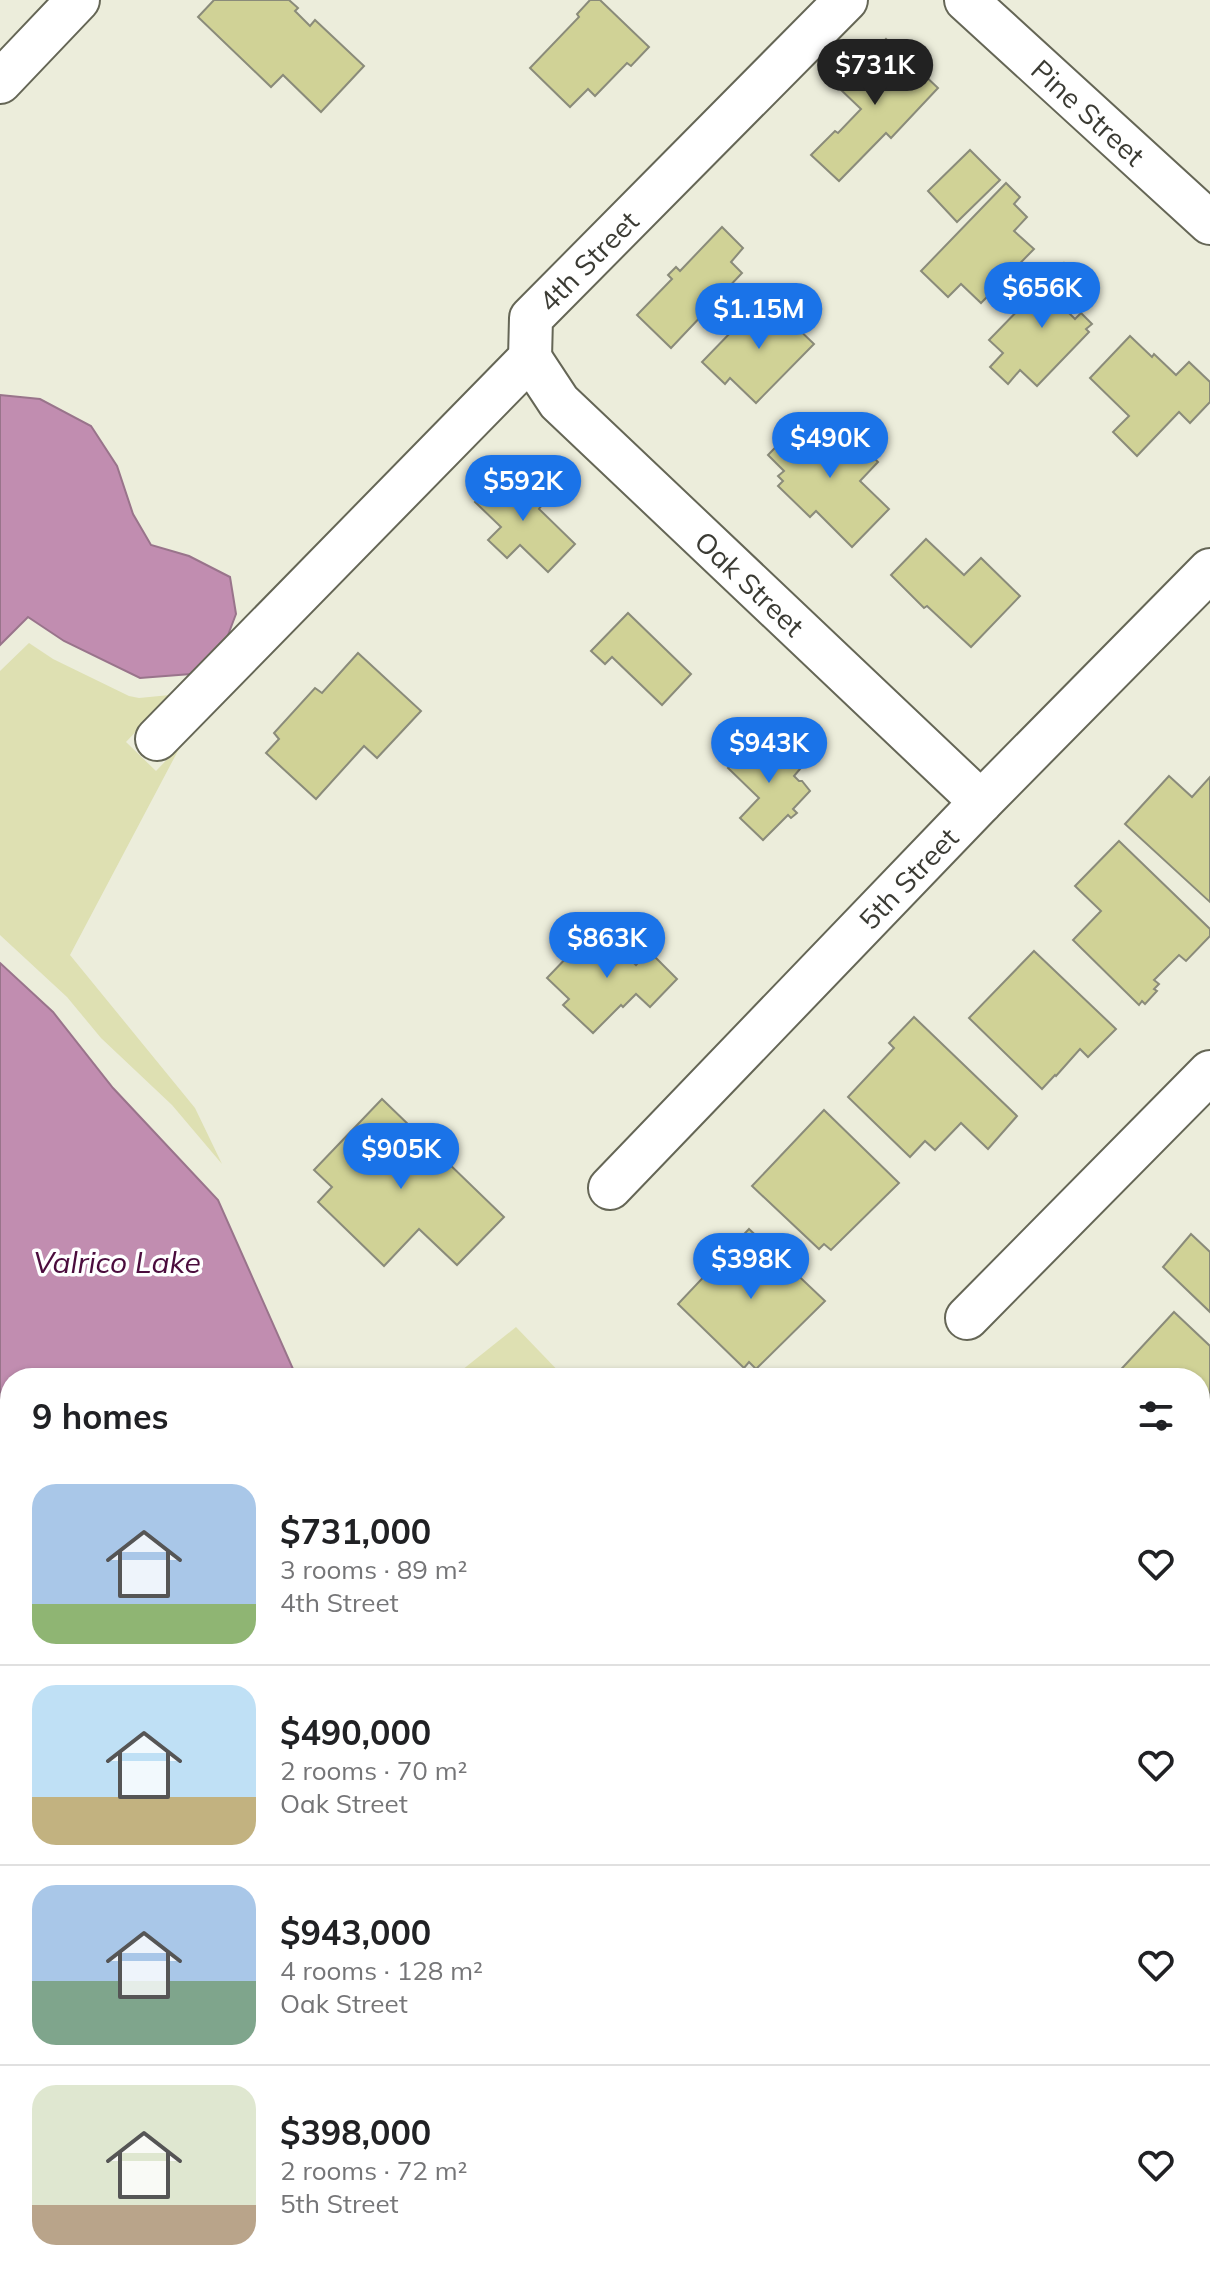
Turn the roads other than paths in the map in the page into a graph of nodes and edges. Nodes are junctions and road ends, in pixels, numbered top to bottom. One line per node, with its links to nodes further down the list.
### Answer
1 (78, 0): 4 (street)
2 (846, 0): 6 (street, 4th Street)
3 (966, 0): 5 (street, Pine Street)
4 (0, 82)
5 (1210, 223)
6 (530, 358): 8 (street); 9 (street, Oak Street)
7 (1210, 570): 9 (street, 5th Street)
8 (157, 739)
9 (981, 802): 11 (street, 5th Street)
10 (1210, 1072): 12 (street)
11 (610, 1188)
12 (967, 1318)

